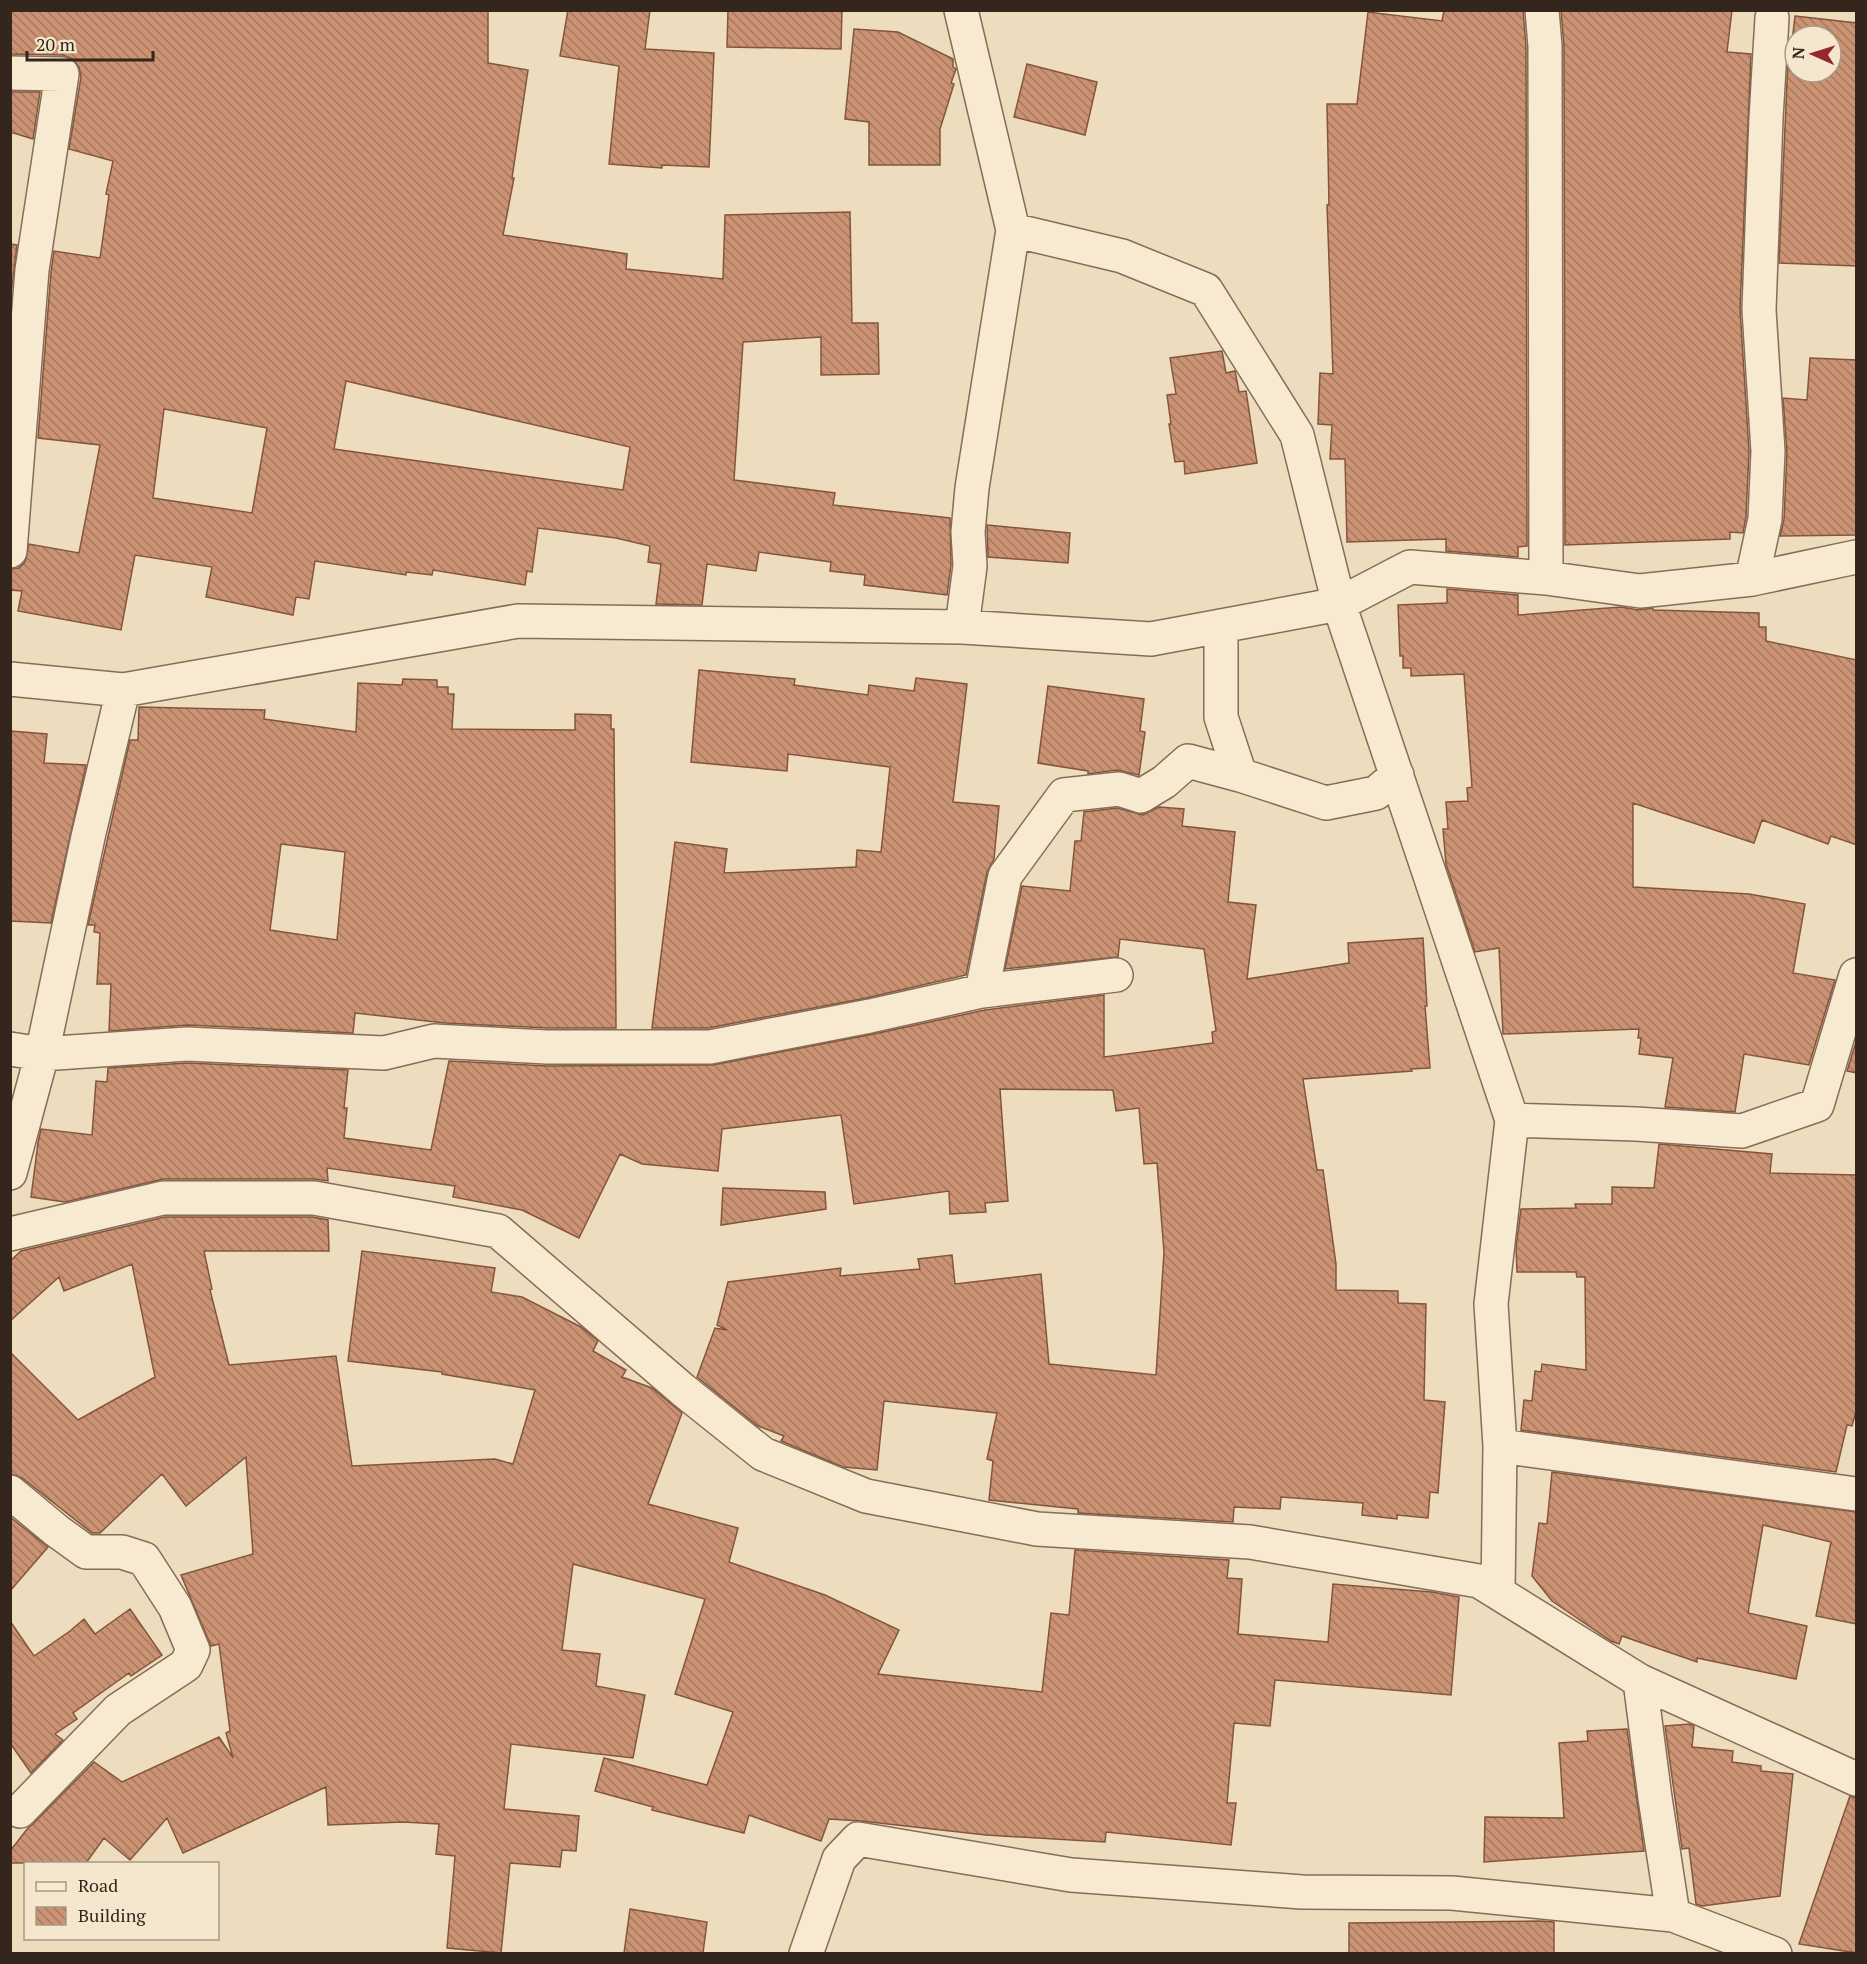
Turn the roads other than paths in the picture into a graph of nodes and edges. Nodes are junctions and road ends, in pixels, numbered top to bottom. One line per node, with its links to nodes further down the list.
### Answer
1 (962, 10): 5 (street)
2 (1542, 10): 8 (street)
3 (1772, 18): 9 (street)
4 (10, 73): 6 (street)
5 (1013, 230): 10 (street); 12 (street)
6 (10, 552)
7 (1857, 557): 9 (street)
8 (1546, 578): 9 (street); 10 (street)
9 (1752, 579)
10 (1339, 604): 11 (street); 16 (street)
11 (1221, 626): 12 (street); 15 (street)
12 (962, 627): 14 (street)
13 (10, 679): 14 (street)
14 (123, 690): 21 (street)
15 (1240, 775): 16 (street); 19 (street)
16 (1397, 775): 22 (street)
17 (1116, 975): 19 (street)
18 (1857, 975): 22 (street)
19 (982, 991): 21 (street)
20 (10, 1049): 21 (street)
21 (42, 1054): 23 (street)
22 (1512, 1120): 25 (street)
23 (10, 1173)
24 (10, 1234): 28 (street)
25 (1500, 1446): 27 (street); 28 (street)
26 (10, 1492): 31 (street)
27 (1857, 1494)
28 (1498, 1592): 29 (street)
29 (1640, 1681): 30 (street); 32 (street)
30 (1857, 1779)
31 (20, 1810)
32 (1673, 1915): 33 (street); 34 (street)
33 (806, 1953)
34 (1775, 1953)

